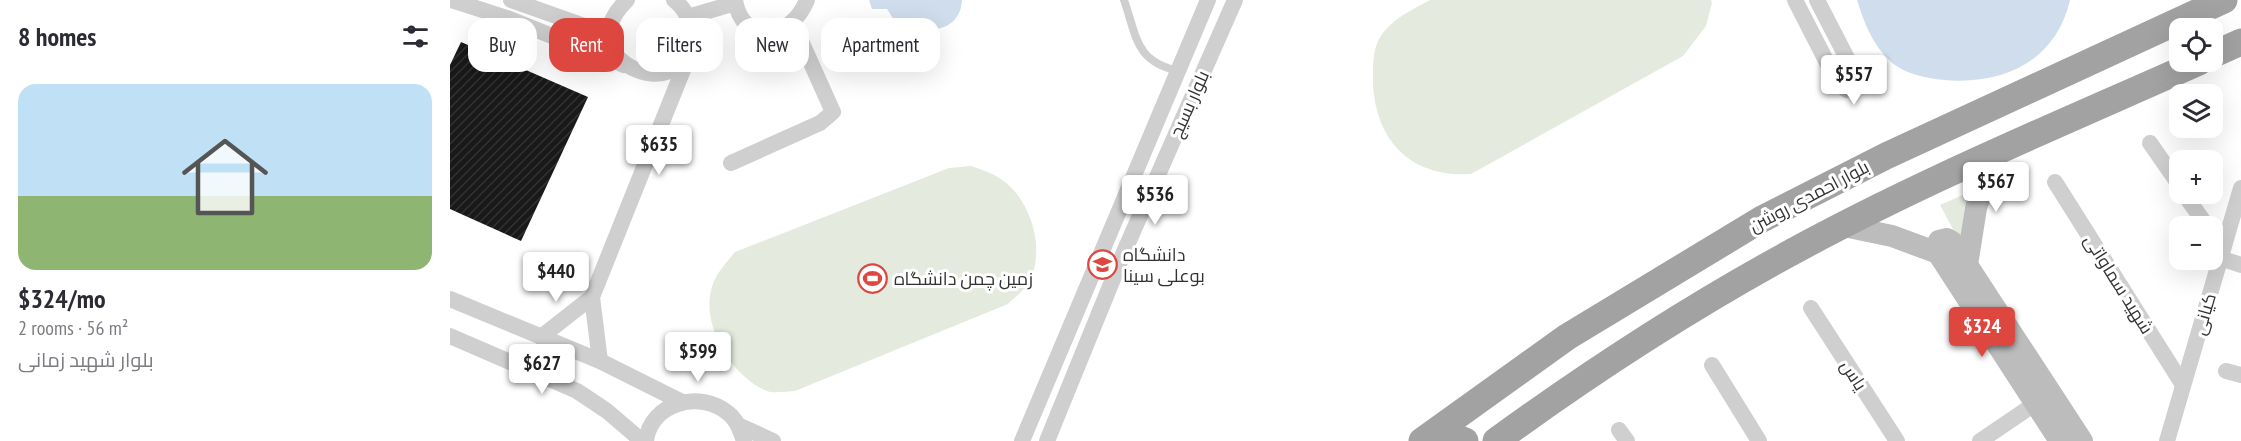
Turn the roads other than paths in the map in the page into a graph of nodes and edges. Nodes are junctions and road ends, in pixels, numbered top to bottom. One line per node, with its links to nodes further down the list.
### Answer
1 (451, 0): 21 (street)
2 (511, 0): 14 (street)
3 (674, 0): 13 (street)
4 (807, 0): 17 (street)
5 (1124, 0): 23 (lane)
6 (1208, 0): 23 (street, بلوار بسیج)
7 (1235, 0): 56 (street, بلوار بسیج)
8 (1795, 0): 9 (street)
9 (1817, 0)
10 (2224, 0): 52 (highway, بلوار احمدی روشن)
11 (735, 1): 13 (street); 16 (street)
12 (622, 3): 15 (street)
13 (688, 17)
14 (562, 18)
15 (614, 18)
16 (742, 18)
17 (796, 18)
18 (2241, 42): 19 (highway)
19 (2223, 50)
20 (809, 59): 30 (street)
21 (625, 65): 22 (street)
22 (636, 71)
23 (1179, 71): 55 (street, بلوار بسیج)
24 (637, 72): 25 (street)
25 (665, 72)
26 (681, 72): 41 (street)
27 (2177, 72): 29 (highway)
28 (2150, 143): 31 (street)
29 (1994, 154): 34 (highway); 38 (main road)
30 (731, 163)
31 (2169, 170)
32 (2055, 182): 48 (street, شهید سماواتی)
33 (2241, 188): 35 (street, کیانی)
34 (1844, 226): 36 (main road); 58 (highway)
35 (2223, 246)
36 (1938, 253): 38 (main road); 50 (main road)
37 (2223, 254): 39 (street)
38 (1967, 265): 63 (main road)
39 (2241, 265)
40 (2216, 270): 48 (street, کیانی)
41 (592, 297): 45 (street); 46 (street)
42 (450, 299): 45 (street)
43 (1811, 308): 60 (street, یاس)
44 (450, 336): 53 (street)
45 (541, 337): 46 (street)
46 (600, 362): 49 (street)
47 (1712, 365): 59 (street)
48 (2183, 386): 64 (street, کیانی)
49 (682, 402): 51 (street); 53 (street)
50 (2036, 403): 61 (street); 62 (main road)
51 (741, 433): 54 (street)
52 (1430, 435): 57 (highway)
53 (644, 441)
54 (773, 441)
55 (1022, 441)
56 (1047, 441)
57 (1465, 441)
58 (1496, 441)
59 (1759, 441)
60 (1897, 441)
61 (1980, 441)
62 (2060, 441)
63 (2082, 441)
64 (2167, 441)

